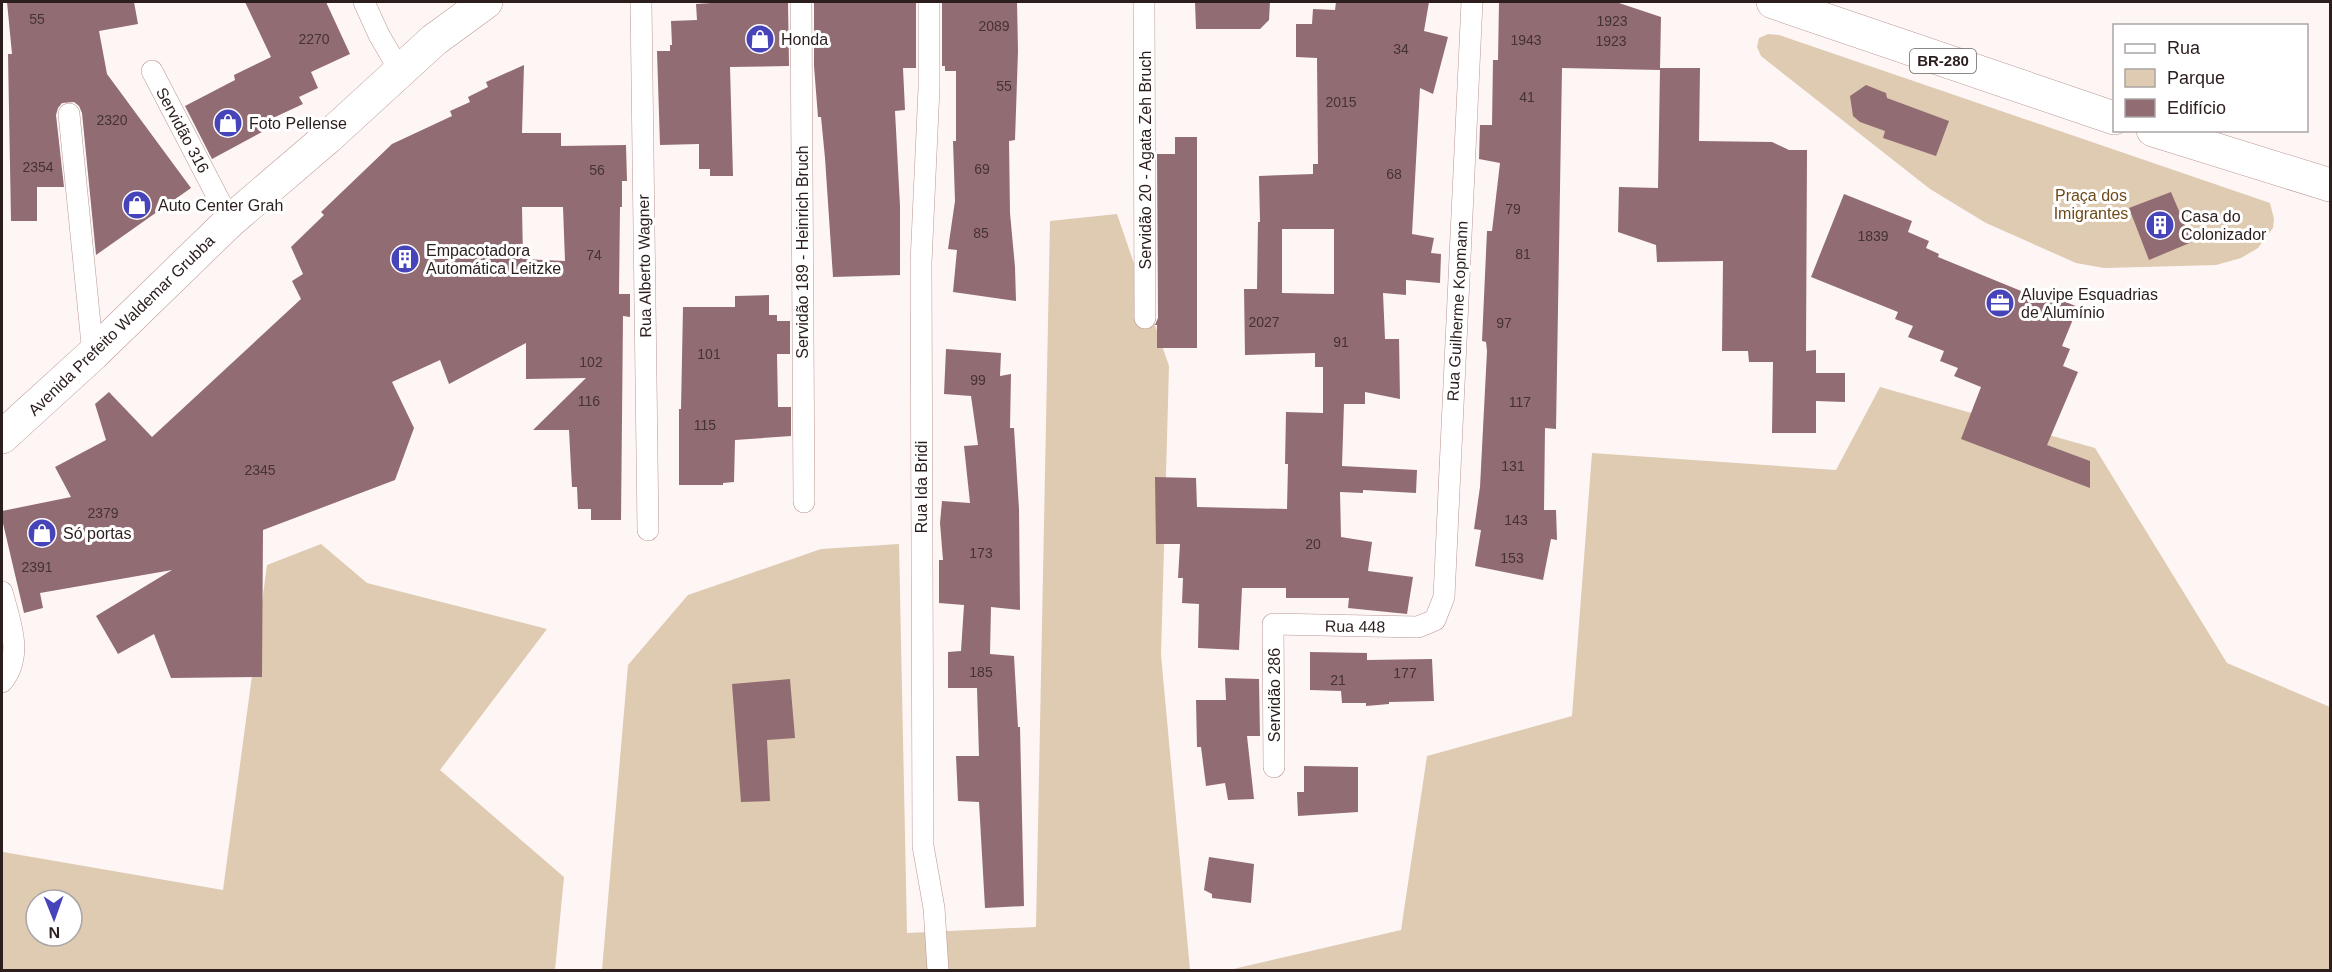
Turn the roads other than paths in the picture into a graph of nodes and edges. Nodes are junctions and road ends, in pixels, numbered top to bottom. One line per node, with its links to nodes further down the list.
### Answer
1 (363, 2): 10 (street)
2 (486, 2): 10 (highway, Avenida Prefeito Waldemar Grubba)
3 (641, 2): 20 (street, Rua Alberto Wagner)
4 (801, 2): 19 (street, Servidão 189 - Heinrich Bruch)
5 (929, 2): 26 (street, Rua Ida Bridi)
6 (1144, 2): 16 (street, Servidão 20 - Agata Zeh Bruch)
7 (1472, 2): 22 (street, Rua Guilherme Kopmann)
8 (1773, 2): 12 (highway, BR-280)
9 (152, 71): 15 (street, Servidão 316)
10 (400, 71): 15 (highway, Avenida Prefeito Waldemar Grubba)
11 (69, 114): 17 (street)
12 (2113, 117)
13 (2159, 132): 14 (highway)
14 (2331, 185)
15 (230, 221): 17 (highway, Avenida Prefeito Waldemar Grubba)
16 (1145, 318)
17 (93, 354): 18 (highway, Avenida Prefeito Waldemar Grubba)
18 (2, 437)
19 (804, 502)
20 (648, 530)
21 (2, 592): 24 (street)
22 (1435, 620): 23 (street, Rua 448)
23 (1274, 624): 25 (street, Servidão 286)
24 (2, 682)
25 (1274, 767)
26 (938, 970)

